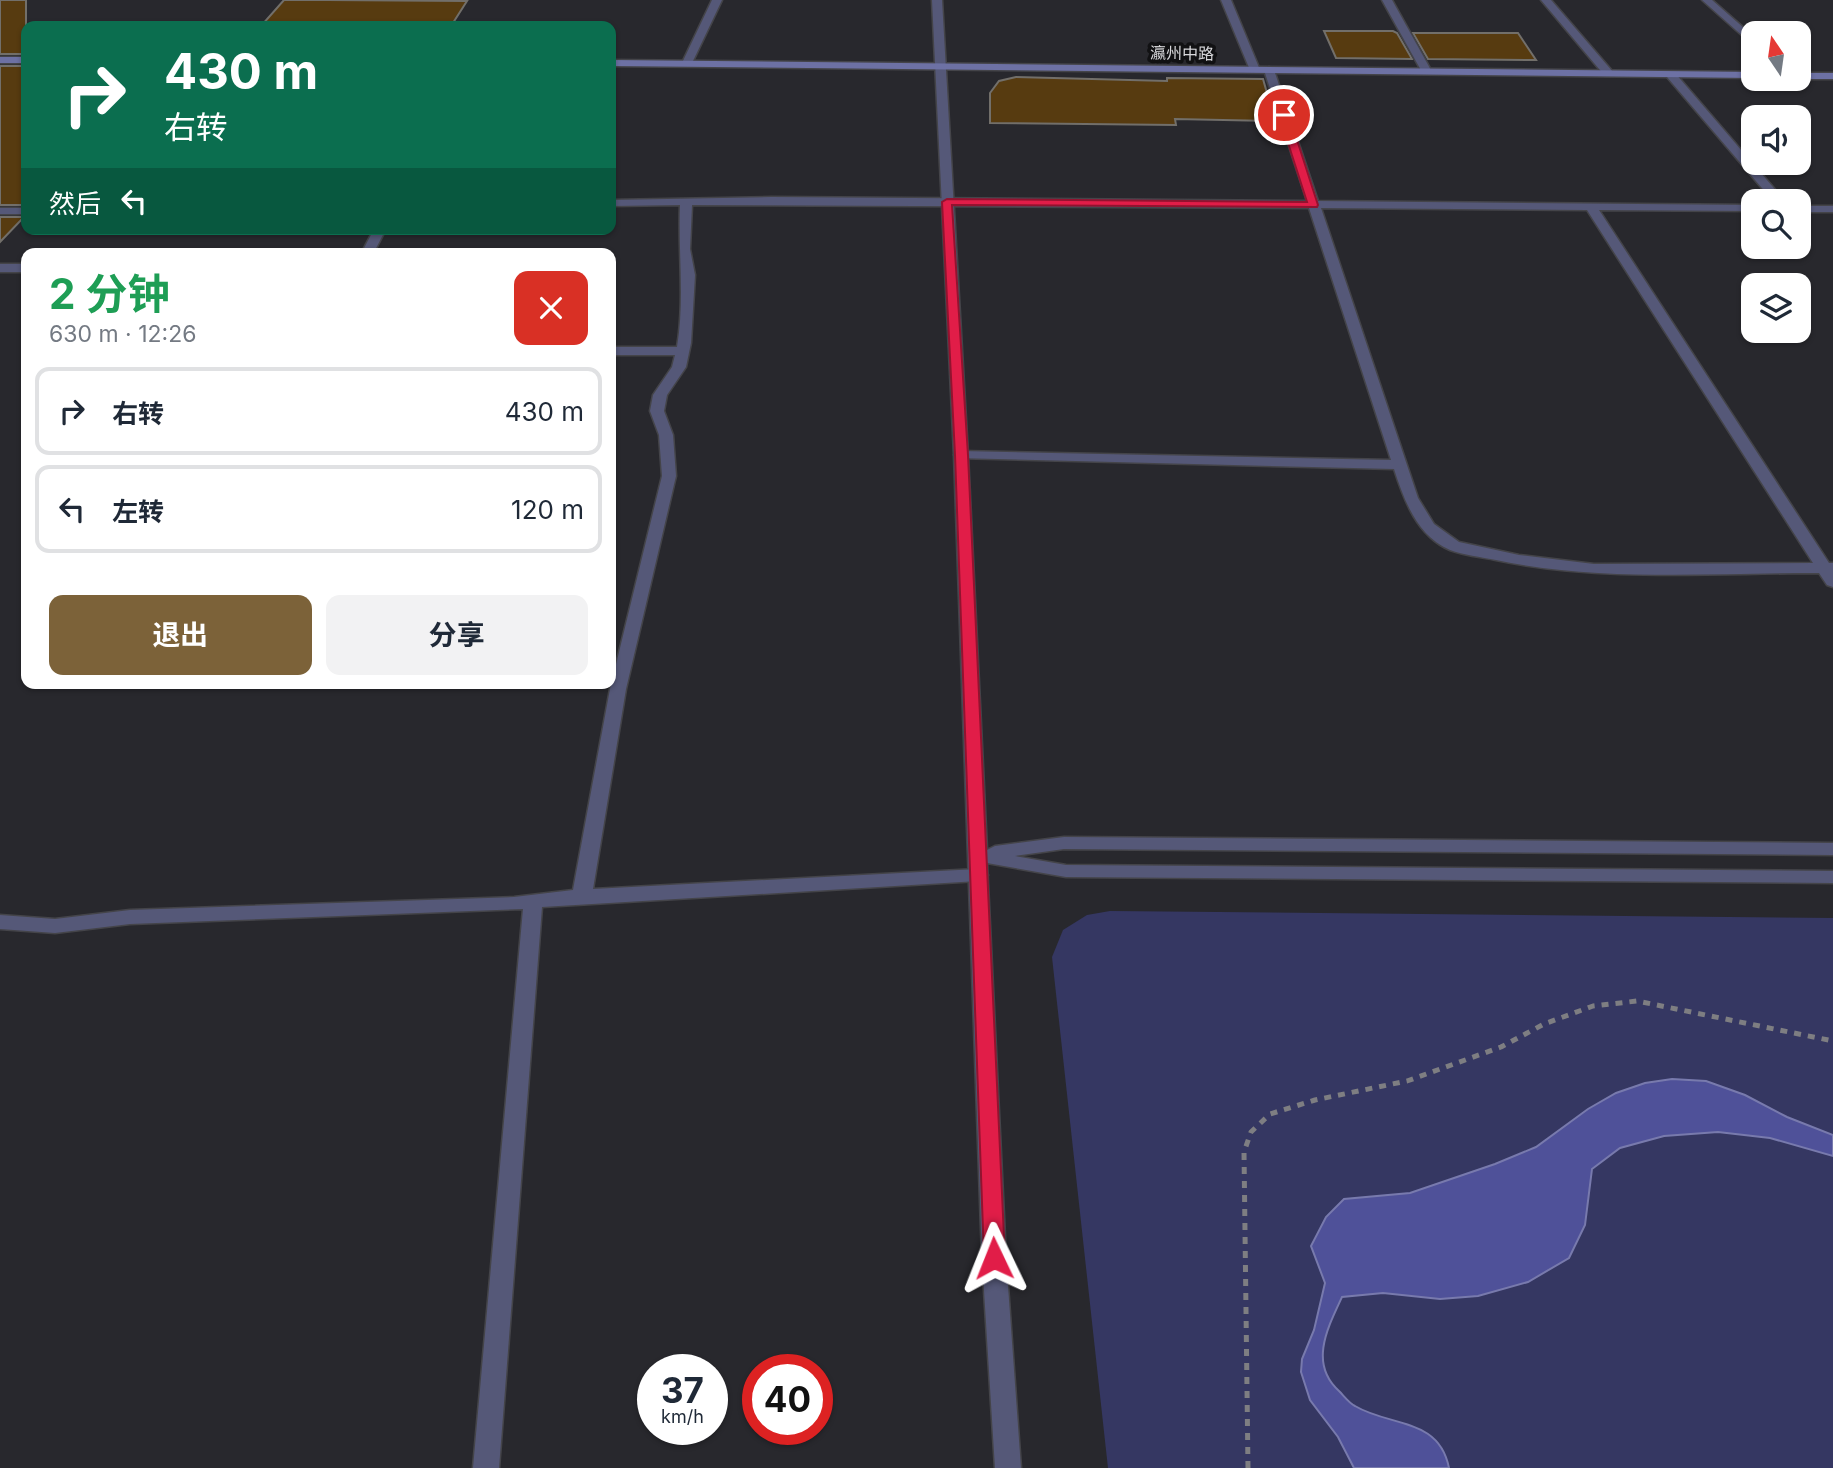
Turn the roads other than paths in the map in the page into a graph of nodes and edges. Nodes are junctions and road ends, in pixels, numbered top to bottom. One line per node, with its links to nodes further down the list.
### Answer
1 (718, 0): 11 (street)
2 (937, 0): 12 (street)
3 (1226, 0): 13 (street)
4 (1387, 0): 14 (street)
5 (1546, 0): 15 (street)
6 (1707, 0): 7 (street)
7 (1741, 31)
8 (0, 60): 9 (main road)
9 (21, 60)
10 (616, 63): 11 (main road, 瀛州中路)
11 (687, 63): 12 (main road, 瀛州中路)
12 (939, 65): 13 (main road, 瀛州中路); 22 (street)
13 (1262, 70): 14 (main road, 瀛州中路); 24 (street)
14 (1427, 72): 15 (main road, 瀛州中路)
15 (1609, 74): 16 (main road, 瀛州中路)
16 (1671, 75): 17 (main road, 瀛州中路); 20 (street)
17 (1741, 75)
18 (1811, 76): 19 (main road)
19 (1833, 76)
20 (1769, 189)
21 (686, 202): 22 (street); 23 (street); 34 (street)
22 (947, 202): 24 (street); 35 (street)
23 (616, 203)
24 (1313, 205): 25 (street); 36 (street)
25 (1591, 207): 26 (street); 37 (street)
26 (1741, 208)
27 (1811, 209): 28 (street)
28 (1833, 209)
29 (0, 211): 30 (street)
30 (21, 211)
31 (0, 268): 32 (street)
32 (21, 268)
33 (616, 351): 34 (street)
34 (682, 351): 43 (street)
35 (961, 455): 36 (street); 40 (street)
36 (1400, 465): 37 (street)
37 (1829, 568): 38 (street)
38 (1833, 582)
39 (1833, 849): 40 (street)
40 (978, 855): 41 (street); 42 (street)
41 (978, 875): 43 (street); 47 (street)
42 (1833, 877)
43 (582, 896): 44 (street)
44 (533, 901): 45 (street); 46 (street)
45 (0, 922)
46 (486, 1468)
47 (1008, 1468)

